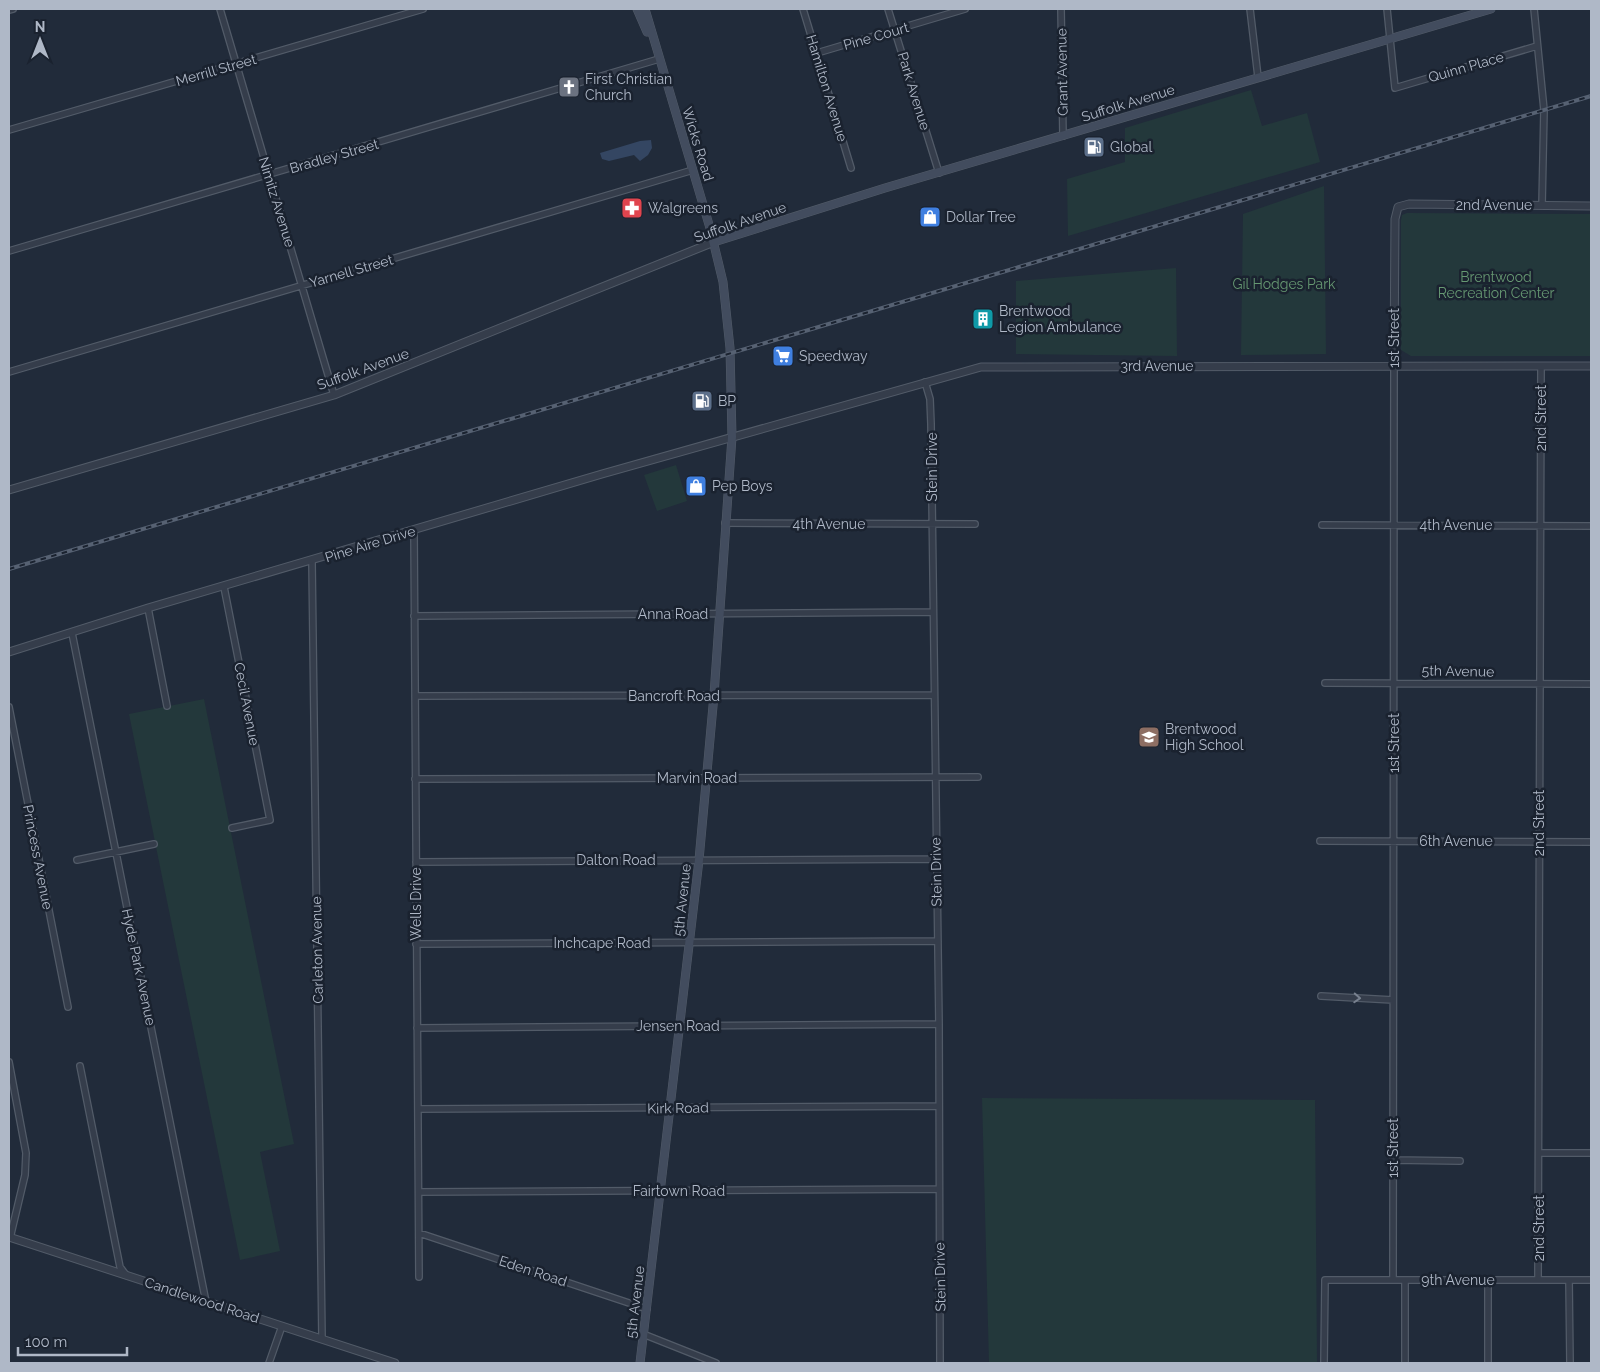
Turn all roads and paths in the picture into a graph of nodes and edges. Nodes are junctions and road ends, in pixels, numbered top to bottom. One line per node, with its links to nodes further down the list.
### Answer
1 (13, 9): 14 (street)
2 (220, 9): 20 (street, Nimitz Avenue)
3 (423, 9): 20 (street, Merrill Street)
4 (637, 9): 19 (main road)
5 (645, 9): 19 (main road, Wicks Road)
6 (803, 9): 18 (street, Hamilton Avenue)
7 (888, 9): 15 (street, Park Avenue)
8 (965, 9): 15 (street, Pine Court)
9 (1061, 9): 23 (street, Grant Avenue)
10 (1250, 9): 21 (street)
11 (1387, 9): 16 (street)
12 (1491, 9): 16 (main road, Suffolk Avenue)
13 (1534, 9): 17 (street)
14 (9, 10)
15 (895, 31): 18 (street, Pine Court); 26 (street, Park Avenue)
16 (1390, 39): 17 (street, Quinn Place); 21 (main road, Suffolk Avenue)
17 (1537, 46): 28 (street)
18 (816, 53): 24 (street, Hamilton Avenue)
19 (659, 60): 25 (main road, Wicks Road); 27 (street, Bradley Street)
20 (236, 64): 22 (street, Merrill Street); 27 (street, Nimitz Avenue)
21 (1258, 77): 23 (main road, Suffolk Avenue)
22 (9, 130)
23 (1063, 136): 26 (main road, Suffolk Avenue)
24 (850, 168)
25 (693, 170): 31 (main road, Wicks Road); 33 (street, Yarnell Street)
26 (939, 173): 31 (main road, Suffolk Avenue)
27 (269, 175): 32 (street, Bradley Street); 33 (street, Nimitz Avenue)
28 (1542, 205): 29 (street, 2nd Avenue); 30 (street, 2nd Avenue)
29 (1591, 206)
30 (1398, 207): 34 (street, 1st Street)
31 (714, 242): 39 (street, Suffolk Avenue); 40 (main road, Wicks Road)
32 (9, 252)
33 (302, 285): 37 (street, Yarnell Street); 39 (street, Nimitz Avenue)
34 (1394, 366): 35 (street, 3rd Avenue); 38 (street, 3rd Avenue); 46 (street, 1st Street)
35 (1541, 366): 36 (street, 3rd Avenue); 47 (street, 2nd Street)
36 (1591, 366)
37 (9, 372)
38 (925, 382): 40 (street, 3rd Avenue); 44 (street, Stein Drive)
39 (334, 395): 41 (street, Suffolk Avenue)
40 (732, 437): 42 (main road, 5th Avenue); 49 (street, Pine Aire Drive)
41 (9, 490)
42 (725, 523): 44 (street, 4th Avenue); 54 (main road, 5th Avenue)
43 (975, 524): 44 (street, 4th Avenue)
44 (932, 525): 53 (street, Stein Drive)
45 (1322, 525): 46 (street, 4th Avenue)
46 (1394, 525): 47 (street, 4th Avenue); 59 (street, 1st Street)
47 (1540, 525): 48 (street, 4th Avenue); 60 (street, 2nd Street)
48 (1591, 526)
49 (414, 531): 50 (street, Pine Aire Drive); 55 (street, Wells Drive)
50 (312, 562): 51 (street, Pine Aire Drive); 117 (street, Carleton Avenue)
51 (224, 587): 52 (street, Pine Aire Drive); 71 (street, Cecil Avenue)
52 (148, 608): 56 (street, Pine Aire Drive); 65 (street)
53 (933, 612): 54 (street, Anna Road); 62 (street, Stein Drive)
54 (719, 614): 55 (street, Anna Road); 64 (main road, 5th Avenue)
55 (414, 616): 63 (street, Wells Drive)
56 (72, 633): 57 (street, Pine Aire Drive); 77 (street, Hyde Park Avenue)
57 (9, 652)
58 (1325, 683): 59 (street, 5th Avenue)
59 (1394, 683): 60 (street, 5th Avenue); 73 (street, 1st Street)
60 (1539, 684): 61 (street, 5th Avenue); 74 (street, 2nd Street)
61 (1591, 684)
62 (934, 695): 64 (street, Bancroft Road); 69 (street, Stein Drive)
63 (415, 696): 64 (street, Bancroft Road); 70 (street, Wells Drive)
64 (714, 696): 68 (main road, 5th Avenue)
65 (167, 706)
66 (9, 707): 87 (street, Princess Avenue)
67 (978, 777): 69 (street, Marvin Road)
68 (706, 778): 69 (street, Marvin Road); 70 (street, Marvin Road); 80 (main road, 5th Avenue)
69 (935, 778): 78 (street, Stein Drive)
70 (416, 779): 81 (street, Wells Drive)
71 (232, 828)
72 (1320, 841): 73 (street, 6th Avenue)
73 (1394, 841): 74 (street, 6th Avenue); 86 (street, 1st Street)
74 (1539, 841): 75 (street, 6th Avenue); 96 (street, 2nd Street)
75 (1591, 842)
76 (154, 844): 77 (street)
77 (115, 852): 79 (street); 113 (street, Hyde Park Avenue)
78 (936, 859): 80 (street, Dalton Road); 82 (street, Stein Drive)
79 (77, 860)
80 (699, 860): 81 (street, Dalton Road); 83 (main road, 5th Avenue)
81 (416, 862): 84 (street, Wells Drive)
82 (938, 941): 83 (street, Inchcape Road); 88 (street, Stein Drive)
83 (690, 942): 84 (street, Inchcape Road); 89 (main road, 5th Avenue)
84 (416, 944): 90 (street, Wells Drive)
85 (1321, 996): 86 (street, one-way to 86)
86 (1393, 1000): 98 (street, 1st Street)
87 (68, 1007)
88 (939, 1024): 89 (street, Jensen Road); 93 (street, Stein Drive)
89 (681, 1026): 90 (street, Jensen Road); 94 (main road, 5th Avenue)
90 (418, 1028): 95 (street, Wells Drive)
91 (9, 1062): 104 (street)
92 (80, 1066): 105 (street)
93 (939, 1106): 94 (street, Kirk Road); 100 (street, Stein Drive)
94 (671, 1108): 95 (street, Kirk Road); 102 (main road, 5th Avenue)
95 (418, 1109): 101 (street, Wells Drive)
96 (1539, 1153): 97 (street); 110 (street, 2nd Street)
97 (1591, 1153)
98 (1393, 1160): 99 (street); 107 (street, 1st Street)
99 (1460, 1161)
100 (939, 1189): 102 (street, Fairtown Road); 122 (street, Stein Drive)
101 (419, 1192): 102 (street, Fairtown Road); 103 (street, Wells Drive)
102 (661, 1192): 114 (main road, 5th Avenue)
103 (419, 1233): 106 (street, Wells Drive); 114 (street, Eden Road)
104 (10, 1238): 105 (street, Candlewood Road)
105 (126, 1275): 113 (street, Candlewood Road)
106 (419, 1278)
107 (1393, 1279): 108 (street, 9th Avenue); 123 (street, 9th Avenue)
108 (1405, 1280): 109 (street, 9th Avenue); 124 (street)
109 (1488, 1280): 110 (street, 9th Avenue); 125 (street)
110 (1538, 1280): 111 (street, 9th Avenue)
111 (1569, 1280): 112 (street, 9th Avenue); 126 (street)
112 (1591, 1280)
113 (206, 1302): 115 (street, Candlewood Road)
114 (647, 1309): 116 (main road, 5th Avenue)
115 (282, 1326): 117 (street, Candlewood Road); 118 (street)
116 (643, 1334): 120 (main road, 5th Avenue); 121 (street)
117 (322, 1339): 119 (street, Candlewood Road)
118 (269, 1363)
119 (395, 1363)
120 (640, 1363)
121 (716, 1363)
122 (940, 1363)
123 (1324, 1363)
124 (1405, 1363)
125 (1488, 1363)
126 (1570, 1363)

